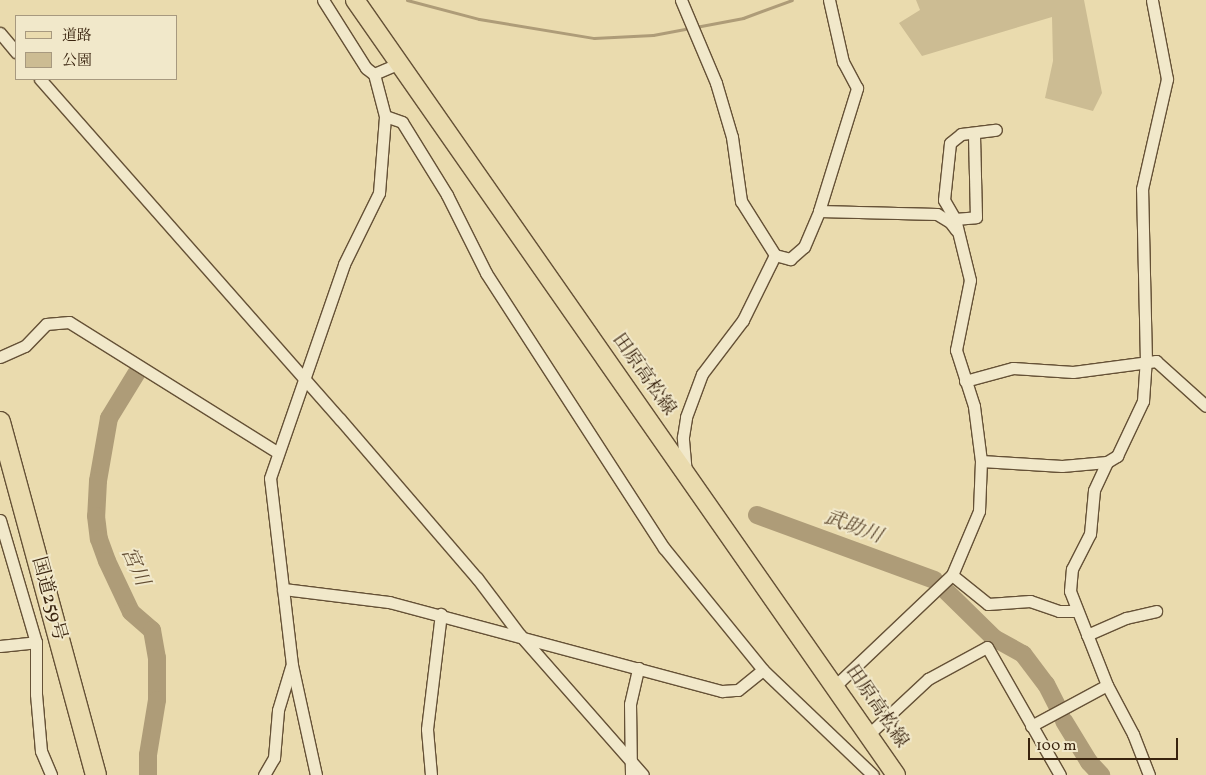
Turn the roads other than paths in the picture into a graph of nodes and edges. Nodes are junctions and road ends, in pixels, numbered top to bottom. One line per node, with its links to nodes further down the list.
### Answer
1 (323, 0): 9 (street)
2 (355, 0): 8 (main road, 田原高松線)
3 (681, 0): 17 (street)
4 (829, 0): 14 (street)
5 (1152, 0): 19 (street)
6 (0, 33): 7 (street)
7 (15, 51)
8 (400, 63): 9 (street); 27 (main road, 田原高松線)
9 (374, 74): 11 (street)
10 (41, 80): 21 (street)
11 (385, 116): 21 (street); 40 (street)
12 (996, 130): 13 (street)
13 (974, 133): 15 (street); 15 (street)
14 (819, 211): 16 (street); 17 (street)
15 (956, 219): 16 (street)
16 (960, 236): 20 (street)
17 (775, 255): 27 (street)
18 (0, 357): 24 (street)
19 (1146, 362): 20 (street); 22 (street); 26 (street)
20 (965, 381): 25 (street)
21 (304, 382): 24 (street); 34 (street)
22 (1206, 406)
23 (0, 422): 47 (highway, 国道259号)
24 (277, 452): 30 (street)
25 (981, 461): 26 (street); 29 (street)
26 (1107, 462): 31 (street)
27 (686, 474): 41 (main road, 田原高松線)
28 (0, 520): 36 (street)
29 (952, 575): 31 (street); 41 (street)
30 (283, 589): 33 (street); 38 (street)
31 (1076, 611): 35 (street)
32 (1156, 611): 35 (street)
33 (441, 614): 34 (street); 50 (street)
34 (520, 635): 39 (street); 45 (street)
35 (1087, 635): 42 (street)
36 (36, 642): 37 (street); 46 (street)
37 (0, 646)
38 (292, 666): 48 (street); 49 (street)
39 (638, 668): 40 (street); 45 (street)
40 (763, 670): 53 (street)
41 (836, 685): 44 (main road, 田原高松線)
42 (1107, 686): 43 (street); 56 (street)
43 (1031, 726): 44 (street); 55 (street)
44 (869, 734): 54 (main road, 田原高松線)
45 (629, 759): 51 (street); 52 (street)
46 (51, 775)
47 (96, 775)
48 (264, 775)
49 (316, 775)
50 (430, 775)
51 (631, 775)
52 (643, 775)
53 (873, 775)
54 (896, 775)
55 (1060, 775)
56 (1149, 775)

